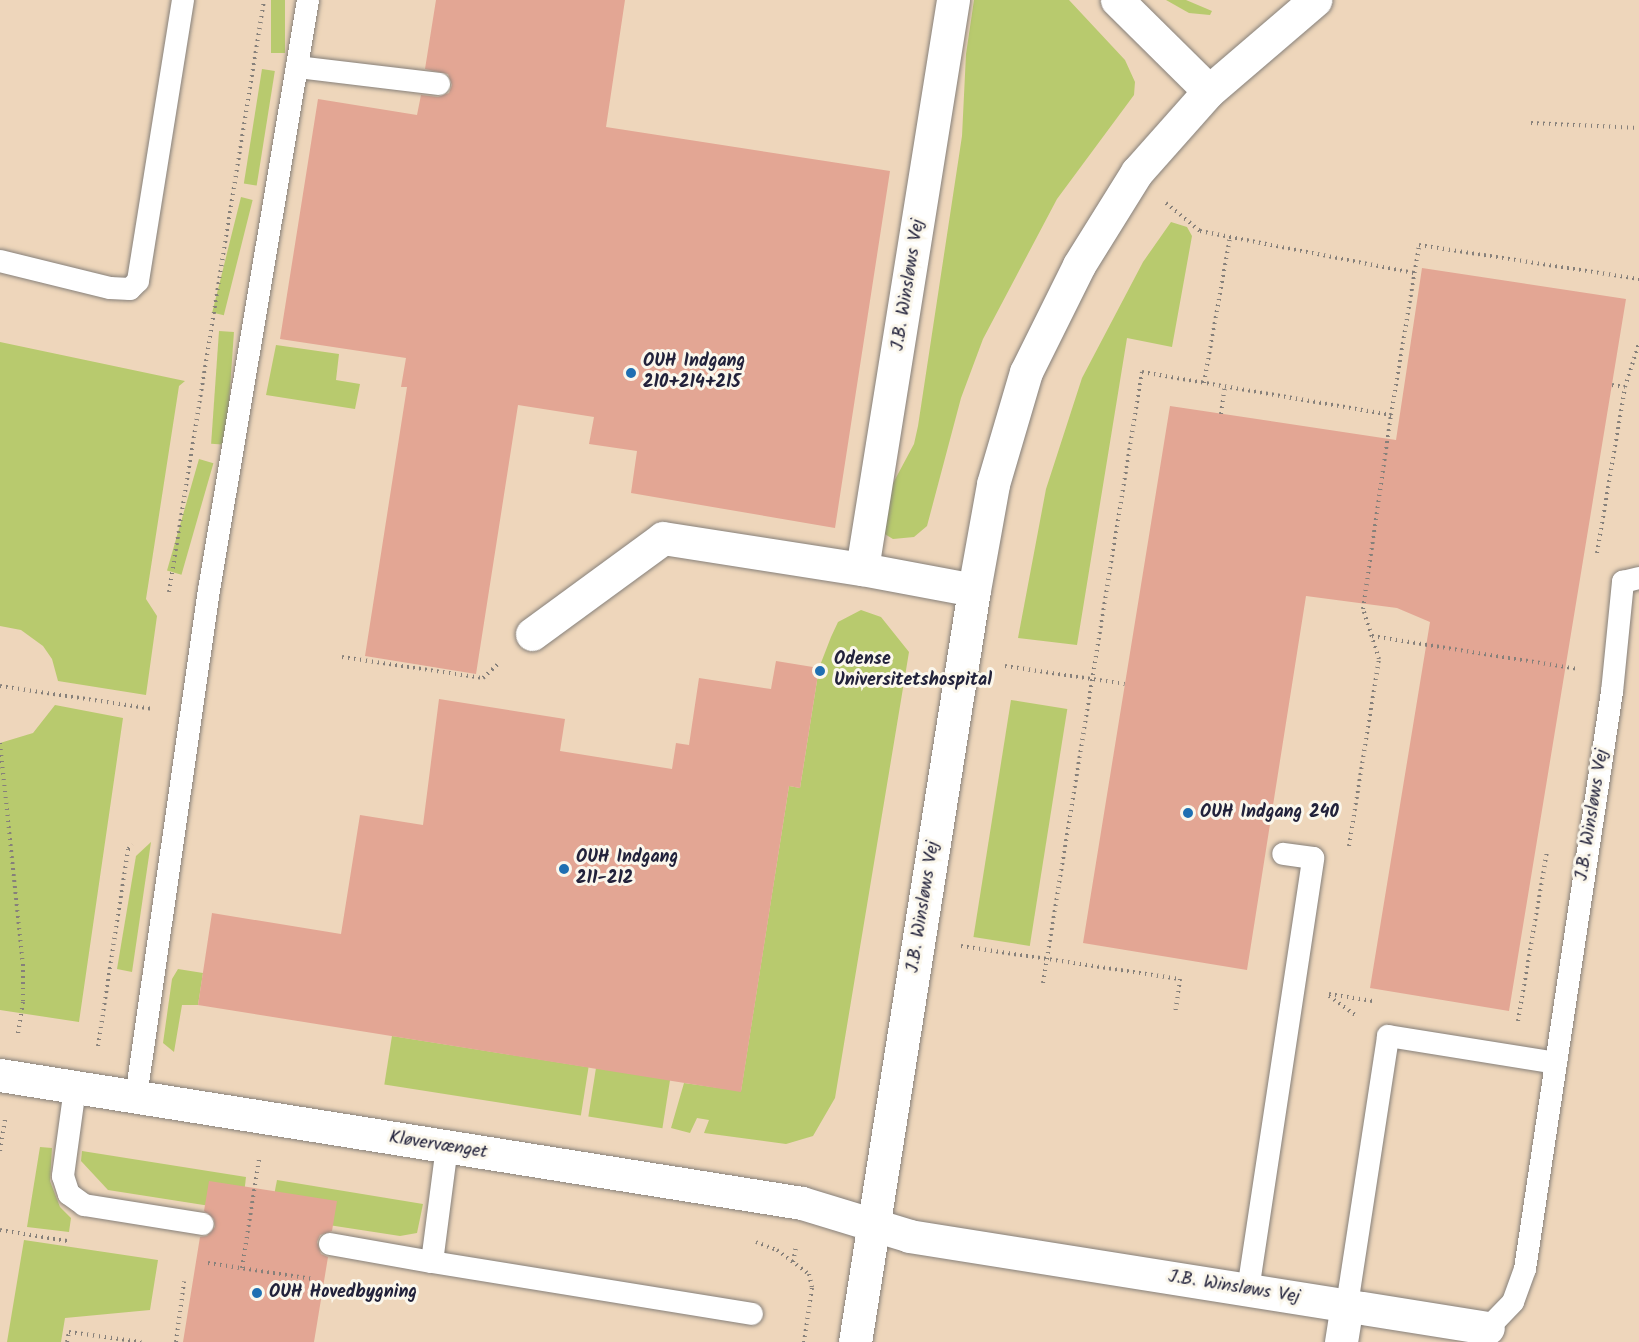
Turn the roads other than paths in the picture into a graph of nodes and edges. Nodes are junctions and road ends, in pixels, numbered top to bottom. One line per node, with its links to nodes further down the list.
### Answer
1 (183, 0): 9 (lane)
2 (308, 0): 6 (lane)
3 (953, 0): 10 (street, J.B. Winsløws Vej)
4 (1117, 0): 8 (street)
5 (1315, 0): 8 (street, J.B. Winsløws Vej)
6 (297, 67): 7 (lane); 18 (lane)
7 (439, 84)
8 (1209, 91): 12 (street, J.B. Winsløws Vej)
9 (0, 261)
10 (862, 569): 12 (street); 13 (street)
11 (1639, 579): 15 (lane, J.B. Winsløws Vej)
12 (974, 590): 21 (street, J.B. Winsløws Vej)
13 (532, 634)
14 (1283, 854): 24 (lane)
15 (1556, 1063): 25 (lane); 27 (lane, J.B. Winsløws Vej)
16 (6, 1076): 17 (street, Kløvervænget)
17 (75, 1088): 18 (street, Kløvervænget); 20 (lane)
18 (136, 1097): 19 (street, Kløvervænget)
19 (447, 1147): 21 (street, Kløvervænget); 23 (lane)
20 (202, 1224)
21 (874, 1225): 24 (street, J.B. Winsløws Vej); 28 (street, J.B. Winsløws Vej)
22 (330, 1244): 23 (lane)
23 (432, 1262): 26 (lane)
24 (1248, 1290): 25 (street, J.B. Winsløws Vej)
25 (1347, 1305): 27 (street, J.B. Winsløws Vej); 29 (street)
26 (752, 1314)
27 (1487, 1335)
28 (855, 1342)
29 (1341, 1342)

